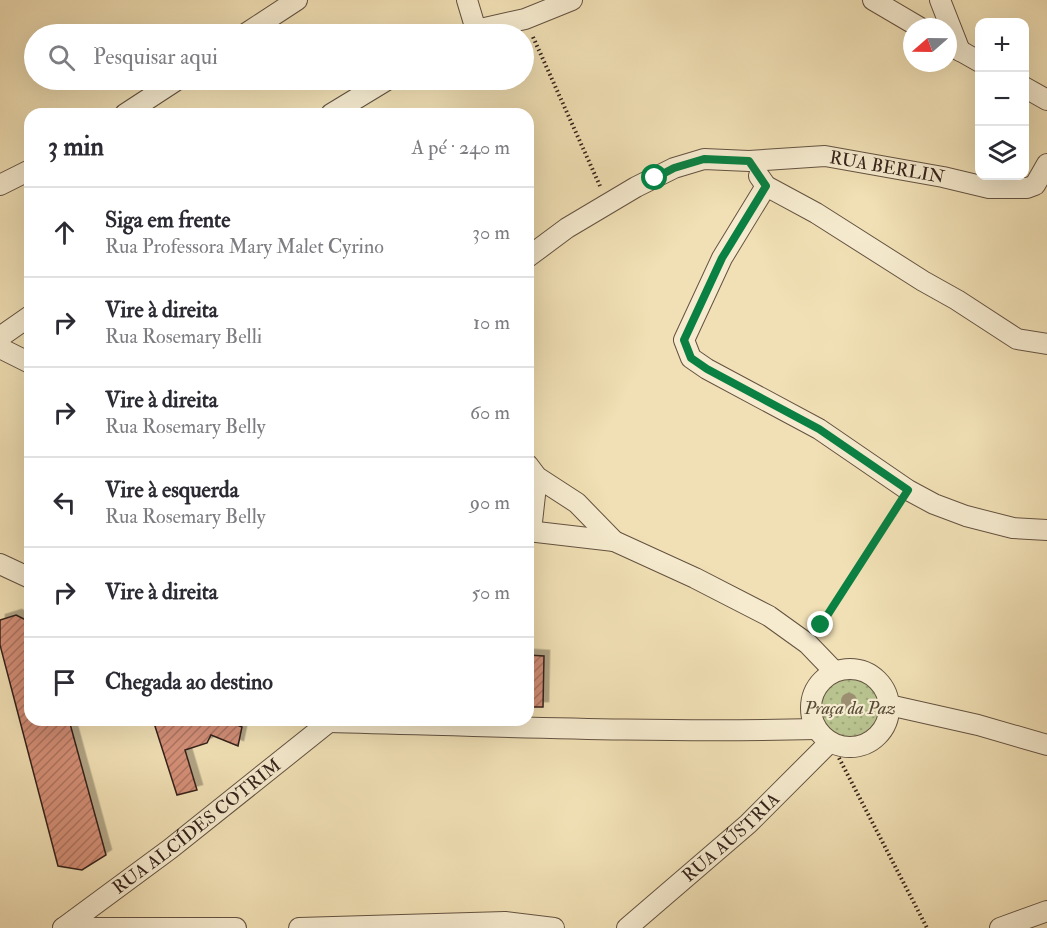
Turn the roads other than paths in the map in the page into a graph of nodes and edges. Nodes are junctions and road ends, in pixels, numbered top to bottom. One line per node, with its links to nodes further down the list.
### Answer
1 (297, 0): 8 (street)
2 (467, 0): 9 (street)
3 (572, 0): 10 (street)
4 (873, 0): 6 (street)
5 (939, 0): 7 (street)
6 (904, 18)
7 (945, 18)
8 (260, 24)
9 (471, 24)
10 (505, 24)
11 (957, 49): 12 (street)
12 (975, 59)
13 (162, 90): 17 (street)
14 (371, 90): 18 (street)
15 (1029, 90): 16 (street)
16 (1047, 100)
17 (134, 108)
18 (341, 108)
19 (749, 161): 20 (street, RUA BERLIN); 23 (street); 24 (street)
20 (1047, 164)
21 (24, 173): 22 (street)
22 (0, 185)
23 (766, 186): 27 (street); 31 (street)
24 (534, 252)
25 (24, 320): 26 (street)
26 (0, 337)
27 (1047, 344)
28 (0, 348): 29 (street)
29 (24, 360)
30 (534, 472): 33 (street)
31 (1047, 530)
32 (534, 531): 33 (street)
33 (614, 541): 36 (street)
34 (0, 564): 35 (street)
35 (24, 575)
36 (834, 671): 37 (street); 40 (street)
37 (889, 705): 40 (street); 41 (street)
38 (321, 726): 43 (street, RUA ALCÍDES COTRIM)
39 (484, 726): 40 (street)
40 (823, 735): 47 (street, RUA AÚSTRIA)
41 (1047, 745)
42 (1047, 911): 48 (street)
43 (63, 928): 44 (street)
44 (236, 928)
45 (299, 928): 46 (street)
46 (554, 928)
47 (627, 928)
48 (1000, 928)

